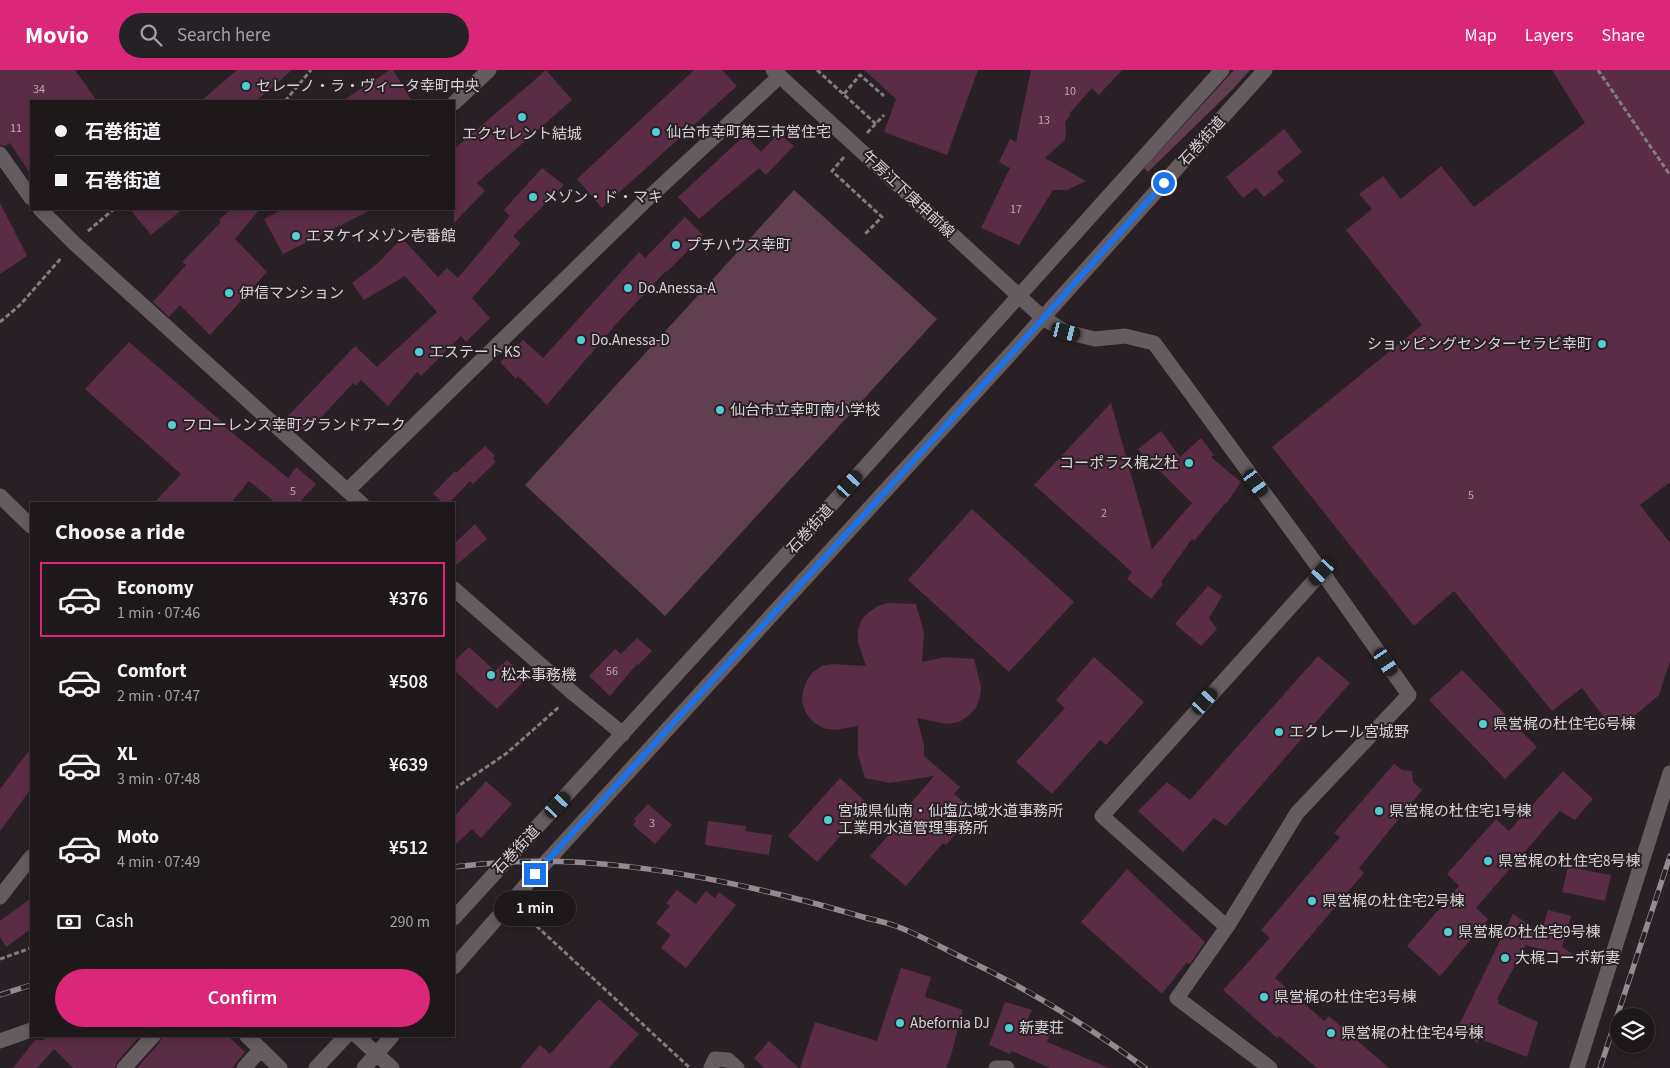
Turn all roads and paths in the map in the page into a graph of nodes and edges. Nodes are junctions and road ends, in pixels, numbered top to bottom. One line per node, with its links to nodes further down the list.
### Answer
1 (310, 70): 10 (path)
2 (489, 70): 11 (street)
3 (817, 70): 8 (path)
4 (1222, 70): 21 (street, 石巻街道)
5 (1265, 70): 22 (street, 石巻街道)
6 (1598, 70): 15 (path)
7 (777, 73): 21 (street, 午房江下庚申前線); 24 (street)
8 (844, 94): 9 (path); 12 (path)
9 (884, 96)
10 (286, 100)
11 (455, 102)
12 (876, 124)
13 (0, 154): 16 (street)
14 (832, 171): 19 (path)
15 (1670, 175)
16 (30, 197)
17 (41, 210): 20 (street)
18 (113, 210): 20 (path)
19 (864, 235)
20 (74, 242): 23 (path); 24 (street)
21 (1018, 296): 22 (street, 午房江下庚申前線); 31 (street, 石巻街道)
22 (1043, 318): 28 (street, 午房江下庚申前線); 41 (street, 石巻街道)
23 (0, 322)
24 (348, 490): 26 (street)
25 (0, 496): 27 (street)
26 (360, 502)
27 (30, 525)
28 (1322, 572): 38 (street, 午房江下庚申前線); 38 (street)
29 (455, 590): 30 (street)
30 (574, 694): 31 (street); 33 (path)
31 (623, 734): 36 (street, 石巻街道)
32 (1670, 773): 63 (street)
33 (455, 788)
34 (30, 858): 35 (street)
35 (0, 897)
36 (455, 917)
37 (531, 921): 57 (path)
38 (1227, 927): 62 (street)
39 (30, 948): 40 (path)
40 (0, 959)
41 (455, 966)
42 (30, 1030): 48 (street)
43 (151, 1037): 51 (street)
44 (248, 1037): 49 (street)
45 (345, 1037): 54 (street)
46 (358, 1037): 50 (street)
47 (391, 1037): 50 (street)
48 (0, 1041)
49 (261, 1049): 52 (street); 53 (street)
50 (376, 1054): 55 (street); 56 (street)
51 (124, 1068)
52 (244, 1068)
53 (280, 1068)
54 (316, 1068)
55 (364, 1068)
56 (392, 1068)
57 (690, 1068)
58 (711, 1068): 59 (street)
59 (737, 1068)
60 (996, 1068): 61 (street)
61 (1007, 1068)
62 (1270, 1068)
63 (1577, 1068)

